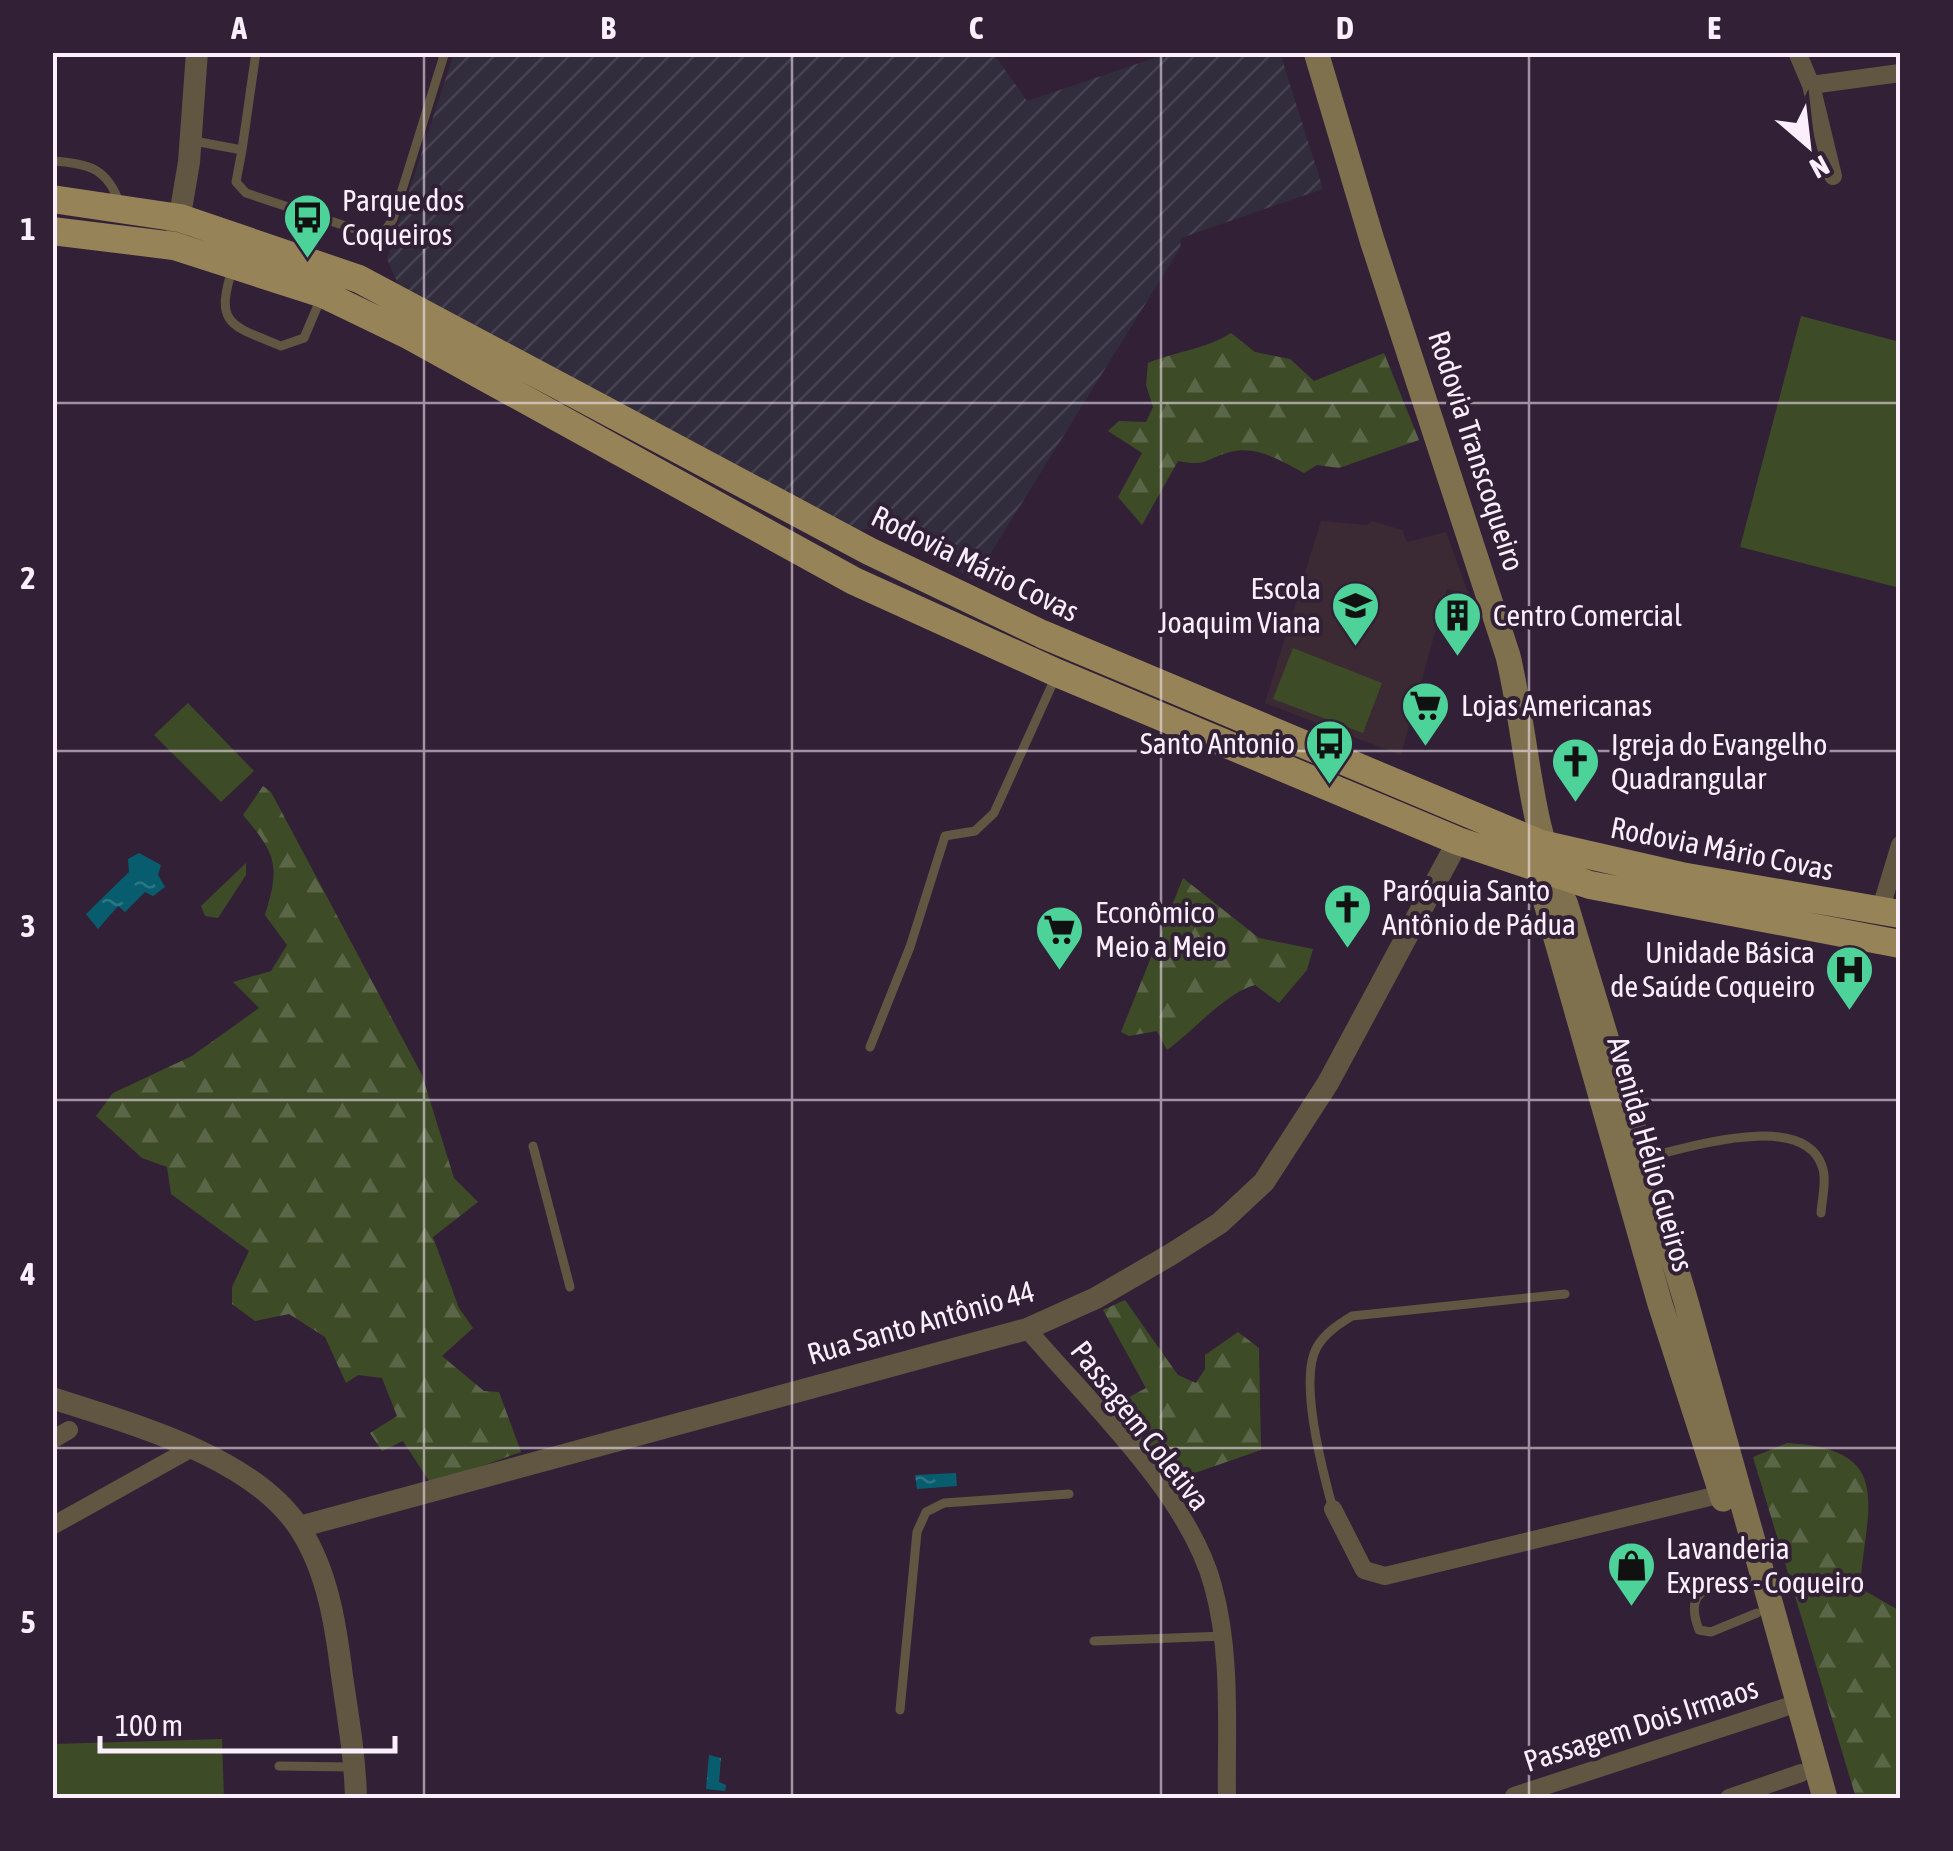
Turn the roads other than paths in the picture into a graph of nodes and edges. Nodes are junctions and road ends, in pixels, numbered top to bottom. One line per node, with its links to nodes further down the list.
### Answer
1 (197, 52): 8 (street)
2 (256, 52): 9 (lane)
3 (445, 52): 9 (lane)
4 (1316, 52): 23 (main road, Rodovia Transcoqueiro)
5 (1797, 52): 7 (street)
6 (1900, 73): 7 (street)
7 (1810, 85): 11 (street)
8 (191, 140): 9 (lane); 14 (street)
9 (242, 150)
10 (52, 162): 13 (lane)
11 (1833, 176)
12 (52, 198): 13 (main road, Rodovia Mário Covas)
13 (121, 207): 14 (main road, Rodovia Mário Covas)
14 (180, 218): 16 (street); 19 (main road, Rodovia Mário Covas)
15 (52, 231): 16 (main road, Rodovia Mário Covas)
16 (174, 246): 17 (main road, Rodovia Mário Covas)
17 (234, 264): 18 (main road, Rodovia Mário Covas); 18 (lane)
18 (322, 294): 20 (main road, Rodovia Mário Covas)
19 (869, 551): 20 (lane); 23 (main road, Rodovia Mário Covas)
20 (854, 581): 21 (main road, Rodovia Mário Covas)
21 (1057, 673): 22 (main road, Rodovia Mário Covas); 28 (lane)
22 (1458, 841): 25 (main road, Rodovia Mário Covas); 34 (street, Rua Santo Antônio 44)
23 (1541, 844): 25 (main road, Rodovia Transcoqueiro); 26 (main road, Rodovia Mário Covas)
24 (1900, 845): 26 (street)
25 (1552, 875): 27 (main road, Rodovia Mário Covas); 30 (main road, Avenida Hélio Gueiros); 38 (main road, Avenida Hélio Gueiros)
26 (1890, 913)
27 (1900, 944)
28 (870, 1047)
29 (533, 1146): 32 (lane)
30 (1642, 1158): 31 (lane); 56 (main road, Avenida Hélio Gueiros)
31 (1821, 1213)
32 (570, 1286)
33 (1565, 1294): 39 (lane)
34 (1027, 1329): 41 (street, Rua Santo Antônio 44); 44 (street, Passagem Coletiva)
35 (52, 1398): 36 (street)
36 (192, 1448): 40 (street); 41 (street)
37 (1069, 1494): 47 (lane)
38 (1722, 1494): 39 (street); 42 (main road, Avenida Hélio Gueiros)
39 (1333, 1509)
40 (52, 1526)
41 (299, 1527): 49 (street)
42 (1747, 1580): 43 (main road, Avenida Hélio Gueiros); 43 (lane)
43 (1757, 1613): 46 (main road, Avenida Hélio Gueiros)
44 (1224, 1636): 45 (lane); 53 (street, Passagem Coletiva)
45 (1094, 1641)
46 (1786, 1707): 50 (main road, Avenida Hélio Gueiros); 51 (street, Passagem Dois Irmaos)
47 (900, 1710)
48 (279, 1766): 49 (lane)
49 (355, 1768): 52 (street)
50 (1801, 1773): 54 (street); 55 (main road, Avenida Hélio Gueiros)
51 (1514, 1796)
52 (356, 1798)
53 (1228, 1798)
54 (1729, 1798)
55 (1807, 1798)
56 (1825, 1798)

